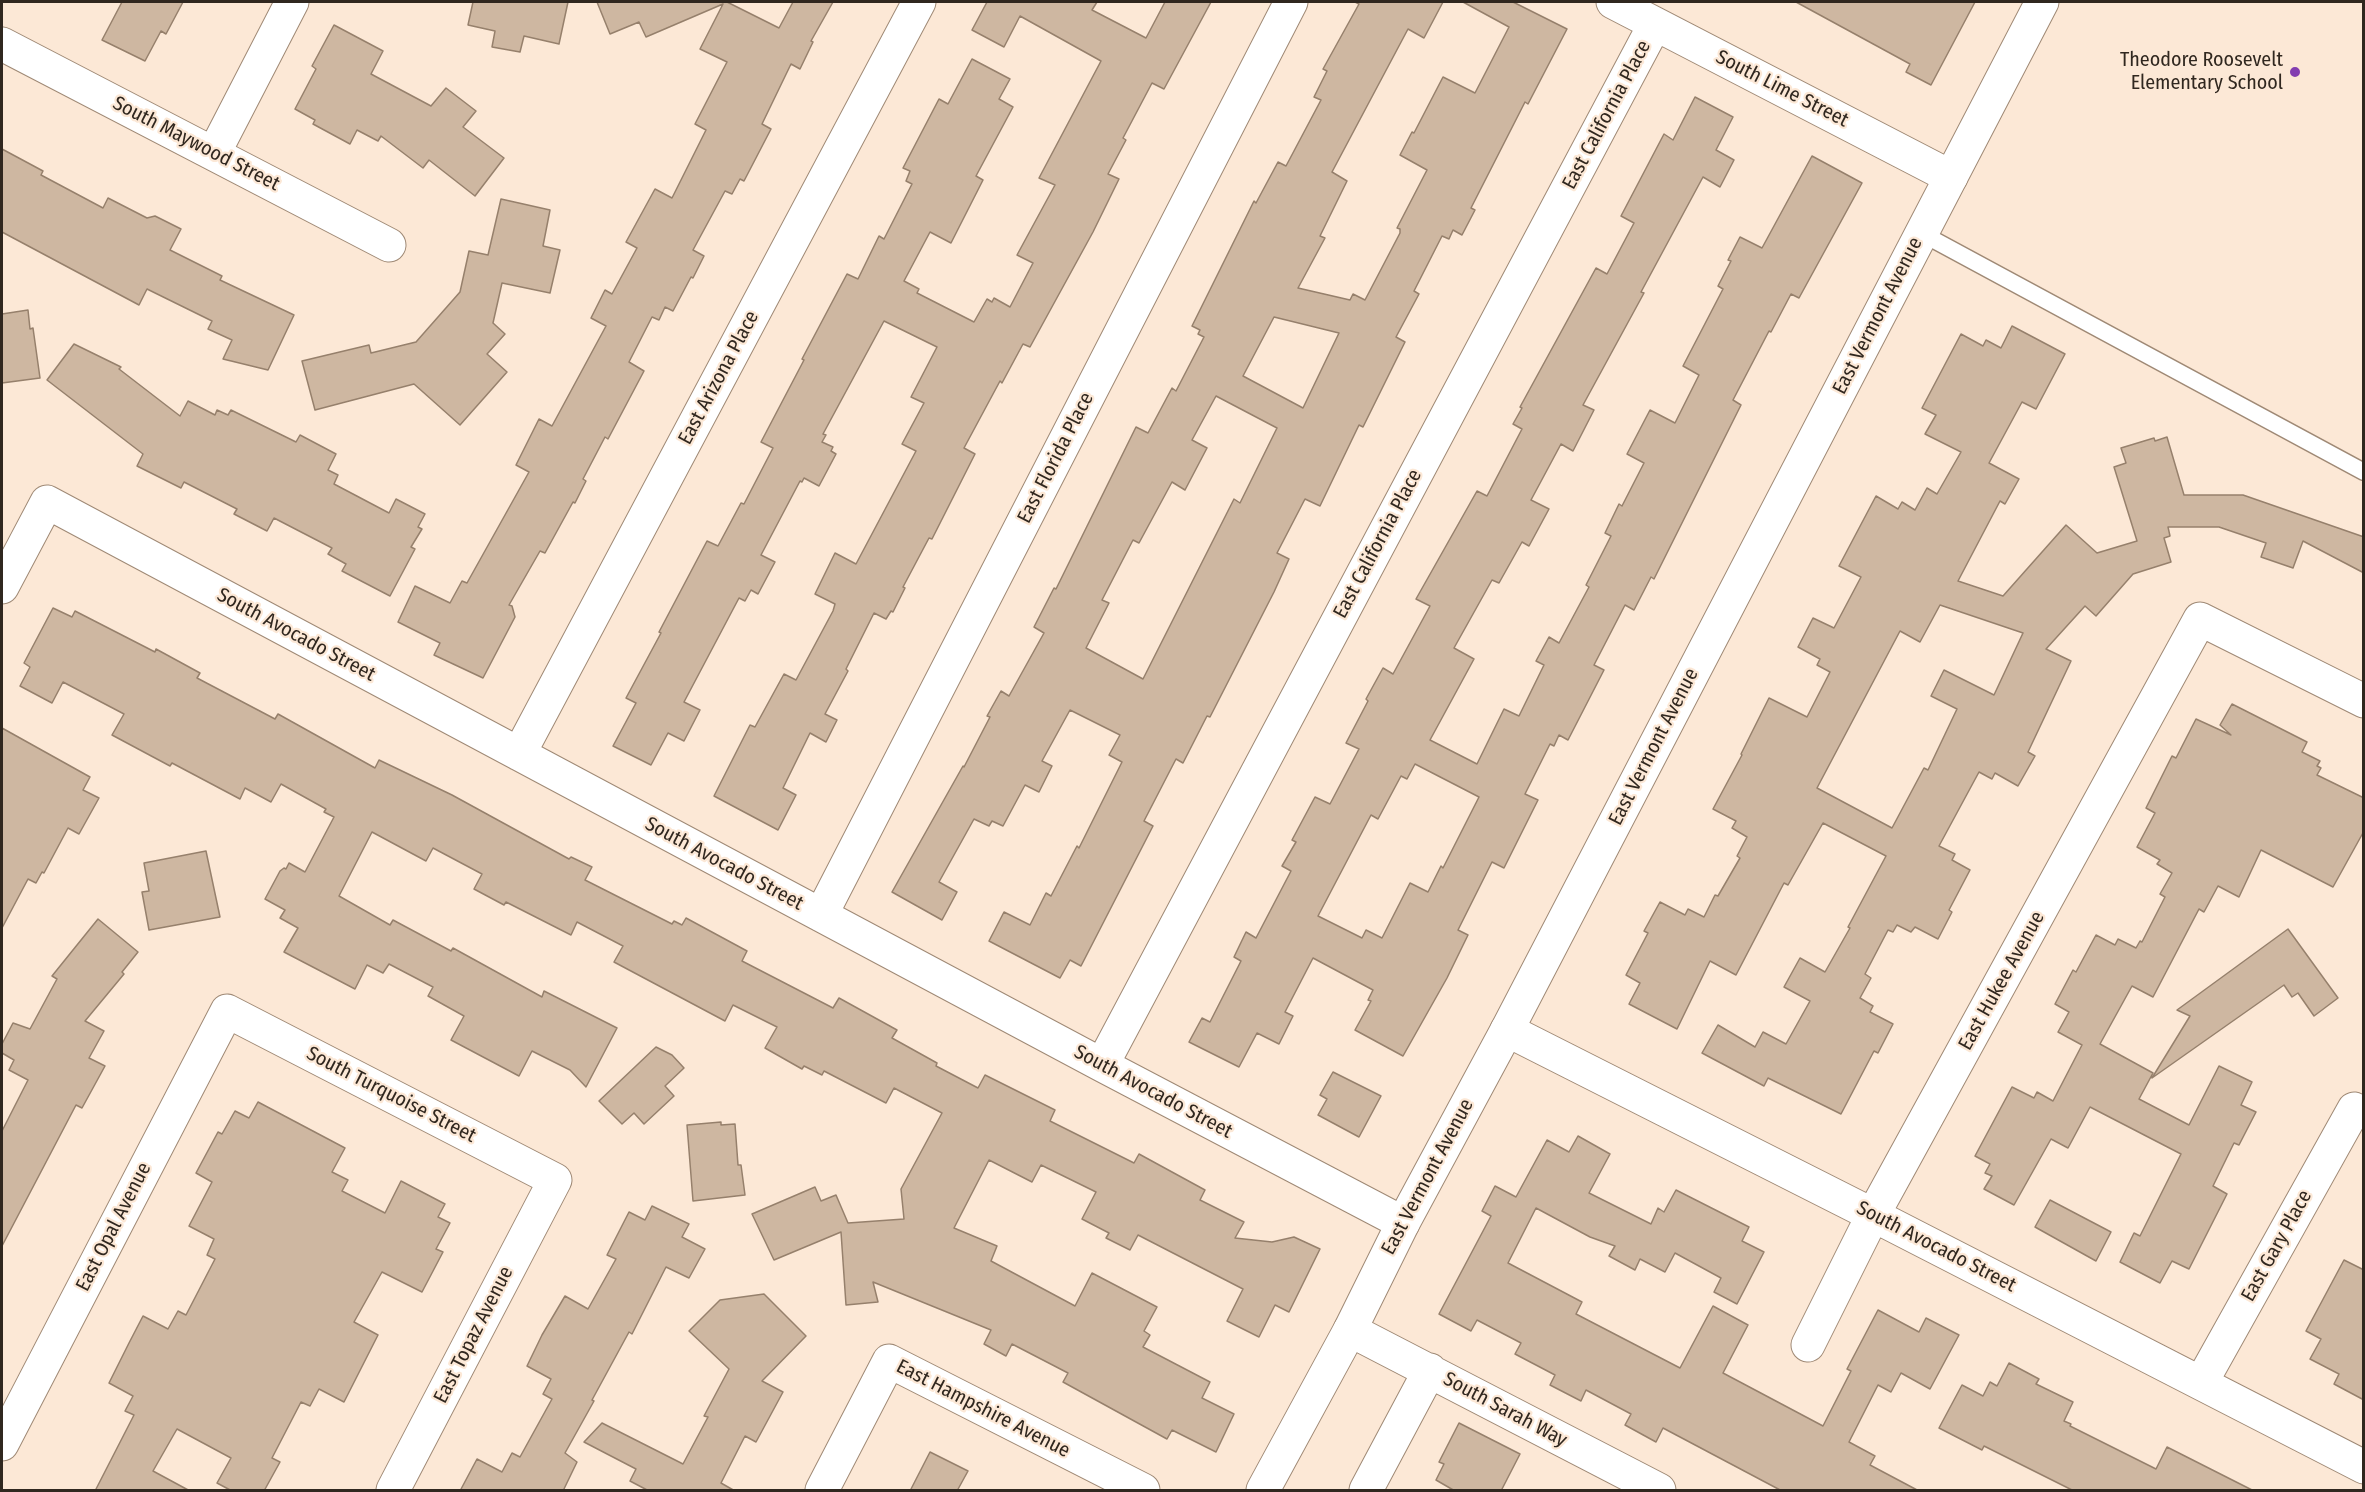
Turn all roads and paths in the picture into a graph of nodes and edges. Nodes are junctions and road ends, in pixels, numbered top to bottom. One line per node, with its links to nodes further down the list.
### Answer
1 (292, 2): 8 (street)
2 (919, 2): 15 (street, East Arizona Place)
3 (1291, 2): 16 (street, East Florida Place)
4 (1613, 2): 6 (street, South Lime Street)
5 (2042, 2): 9 (street, East Vermont Avenue)
6 (1655, 24): 9 (street, South Lime Street); 19 (street, East California Place)
7 (2, 44): 8 (street, South Maywood Street)
8 (214, 153): 11 (street, South Maywood Street)
9 (1952, 177): 10 (street, East Vermont Avenue)
10 (1921, 233): 12 (lane); 18 (street, East Vermont Avenue)
11 (389, 244)
12 (2364, 472)
13 (2, 587): 15 (street, South Avocado Street)
14 (2364, 701): 22 (street, East Hukee Avenue)
15 (519, 754): 16 (street, South Avocado Street)
16 (821, 915): 19 (street, South Avocado Street)
17 (226, 1011): 21 (street, South Turquoise Street); 28 (street, East Opal Avenue)
18 (1507, 1030): 22 (street, South Avocado Street); 23 (street, East Vermont Avenue)
19 (1101, 1065): 23 (street, South Avocado Street)
20 (2354, 1109): 27 (street, East Gary Place)
21 (555, 1180): 30 (street, East Topaz Avenue)
22 (1874, 1215): 25 (street, East Hukee Avenue); 27 (street, South Avocado Street)
23 (1402, 1223): 24 (street, East Vermont Avenue)
24 (1350, 1330): 26 (street, South Sarah Way); 33 (street, East Vermont Avenue)
25 (1808, 1345)
26 (1430, 1371): 34 (street); 35 (street, South Sarah Way)
27 (2200, 1383): 29 (street, South Avocado Street)
28 (2, 1444)
29 (2364, 1467)
30 (393, 1491)
31 (822, 1491): 32 (street, East Hampshire Avenue)
32 (1143, 1491)
33 (1263, 1491)
34 (1366, 1491)
35 (1659, 1491)

